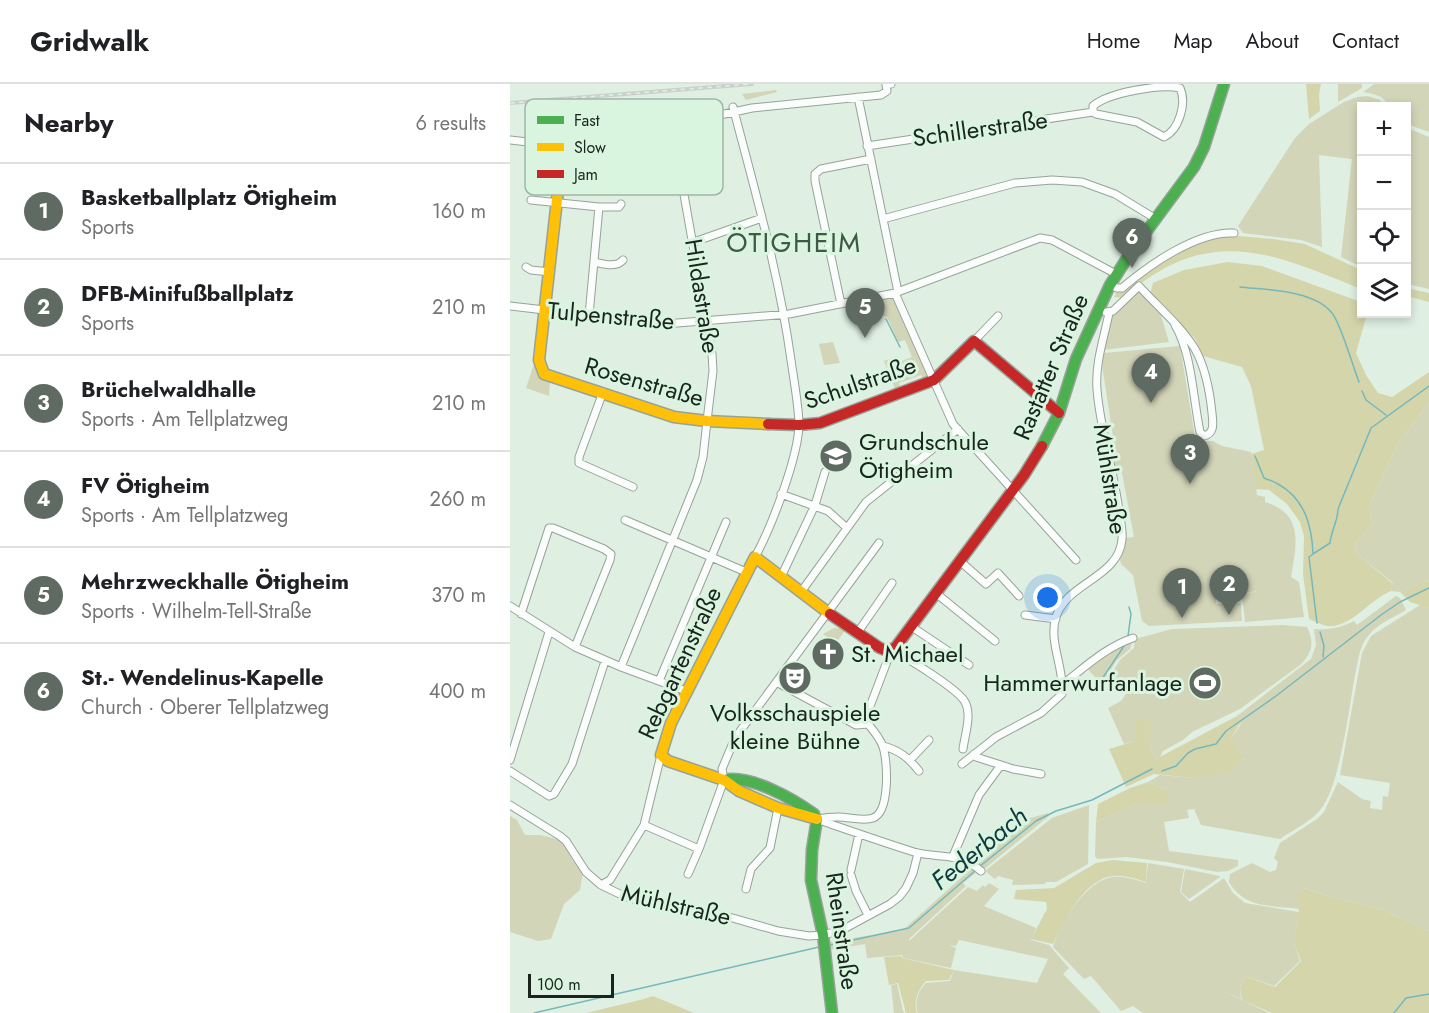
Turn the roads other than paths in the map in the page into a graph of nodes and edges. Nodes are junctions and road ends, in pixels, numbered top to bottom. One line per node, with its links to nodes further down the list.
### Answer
1 (891, 84): 4 (street)
2 (1224, 84): 20 (street, Rastatter Straße)
3 (1183, 86): 6 (street, Schillerstraße); 6 (street, Schillerstraße)
4 (858, 97): 5 (street); 10 (street)
5 (734, 110): 7 (street); 18 (street)
6 (1093, 112): 10 (street, Schillerstraße)
7 (723, 113)
8 (510, 140): 9 (street)
9 (525, 142)
10 (867, 146): 11 (street)
11 (871, 159): 19 (street); 30 (street)
12 (557, 195): 15 (street)
13 (685, 195): 22 (street, Hildastraße)
14 (531, 200): 15 (street)
15 (556, 203): 17 (street); 26 (street)
16 (621, 204): 17 (street)
17 (598, 207): 24 (street)
18 (762, 218): 22 (street); 36 (street)
19 (883, 219): 20 (street); 29 (street)
20 (1156, 219): 27 (street, Rastatter Straße)
21 (1234, 233): 28 (street)
22 (694, 242): 39 (street, Hildastraße)
23 (623, 260): 24 (street)
24 (594, 262): 37 (street)
25 (526, 267): 26 (street)
26 (550, 272): 34 (street)
27 (1116, 274): 28 (street, Rastatter Straße); 29 (street, Tulpenstraße)
28 (1110, 285): 31 (street, Rastatter Straße)
29 (897, 293): 30 (street, Tulpenstraße); 42 (street)
30 (841, 304): 36 (street, Tulpenstraße)
31 (1101, 304): 33 (street); 35 (street); 44 (street, Rastatter Straße)
32 (510, 306): 34 (street, Tulpenstraße)
33 (1118, 307): 35 (street); 40 (street)
34 (546, 310): 37 (street, Tulpenstraße); 43 (street, Rosenstraße)
35 (1109, 313): 72 (street, Mühlstraße)
36 (784, 314): 39 (street, Tulpenstraße); 46 (street)
37 (589, 315): 39 (street, Tulpenstraße)
38 (998, 316): 41 (street)
39 (708, 321): 45 (street, Hildastraße)
40 (1175, 325): 40 (street)
41 (974, 341): 42 (street); 44 (street)
42 (934, 380): 46 (street, Schulstraße); 47 (street)
43 (603, 392): 45 (street, Rosenstraße); 49 (street)
44 (1059, 413): 50 (street, Rastatter Straße)
45 (707, 422): 46 (street, Rosenstraße); 56 (street, Hildastraße)
46 (799, 425): 51 (street)
47 (958, 429): 50 (street); 55 (street)
48 (825, 472): 52 (street)
49 (633, 488)
50 (1013, 490): 60 (street); 61 (street, Rastatter Straße)
51 (781, 494): 52 (street); 59 (street)
52 (815, 506): 55 (street); 63 (street)
53 (625, 520): 56 (street)
54 (726, 522): 58 (street)
55 (847, 528): 65 (street)
56 (672, 541): 58 (street); 82 (street, Hildastraße)
57 (879, 543): 69 (street)
58 (711, 557): 62 (street); 83 (street)
59 (754, 557): 62 (street, Rebgartenstraße); 63 (street)
60 (1076, 560)
61 (961, 562): 66 (street, Rastatter Straße); 67 (street)
62 (746, 572): 86 (street, Rebgartenstraße)
63 (782, 577): 65 (street)
64 (892, 583): 75 (street)
65 (801, 592): 69 (street)
66 (938, 594): 73 (street, Rastatter Straße); 77 (street)
67 (1019, 596)
68 (510, 606): 70 (street)
69 (828, 612): 75 (street); 84 (street)
70 (521, 614): 74 (street); 78 (street)
71 (1025, 615): 72 (street)
72 (1056, 619): 85 (street)
73 (912, 627): 79 (street, Rastatter Straße); 81 (street)
74 (549, 632): 78 (street); 93 (street)
75 (858, 632): 79 (street)
76 (1133, 638): 85 (street)
77 (995, 641)
78 (575, 647): 80 (street)
79 (891, 651): 87 (street); 90 (street)
80 (605, 661): 82 (street); 97 (street)
81 (969, 665)
82 (621, 667): 83 (street)
83 (659, 681): 86 (street)
84 (778, 682): 87 (street); 100 (street)
85 (1063, 684): 91 (street)
86 (686, 691): 92 (street, Rebgartenstraße)
87 (868, 724): 89 (street)
88 (929, 740): 94 (street)
89 (883, 746): 94 (street); 103 (street)
90 (963, 748)
91 (974, 754): 95 (street); 96 (street)
92 (661, 755): 100 (street); 104 (street, Rebgartenstraße)
93 (510, 760)
94 (910, 760): 98 (street)
95 (962, 764)
96 (1001, 765): 99 (street); 108 (street)
97 (510, 771)
98 (919, 771)
99 (1041, 774)
100 (724, 780): 102 (street); 103 (street); 106 (street)
101 (510, 805): 111 (street, Mühlstraße)
102 (778, 808): 103 (street); 112 (street)
103 (817, 819): 105 (street); 114 (street, Rheinstraße)
104 (644, 825): 106 (street); 111 (street, Rebgartenstraße)
105 (859, 834): 107 (street); 113 (street)
106 (699, 849): 110 (street)
107 (918, 853): 108 (street); 113 (street, Mühlstraße)
108 (953, 856): 109 (street)
109 (978, 868)
110 (688, 874)
111 (601, 885): 114 (street, Mühlstraße)
112 (746, 889)
113 (868, 915): 114 (street, Mühlstraße)
114 (824, 943): 115 (street, Rheinstraße)
115 (832, 1013)

